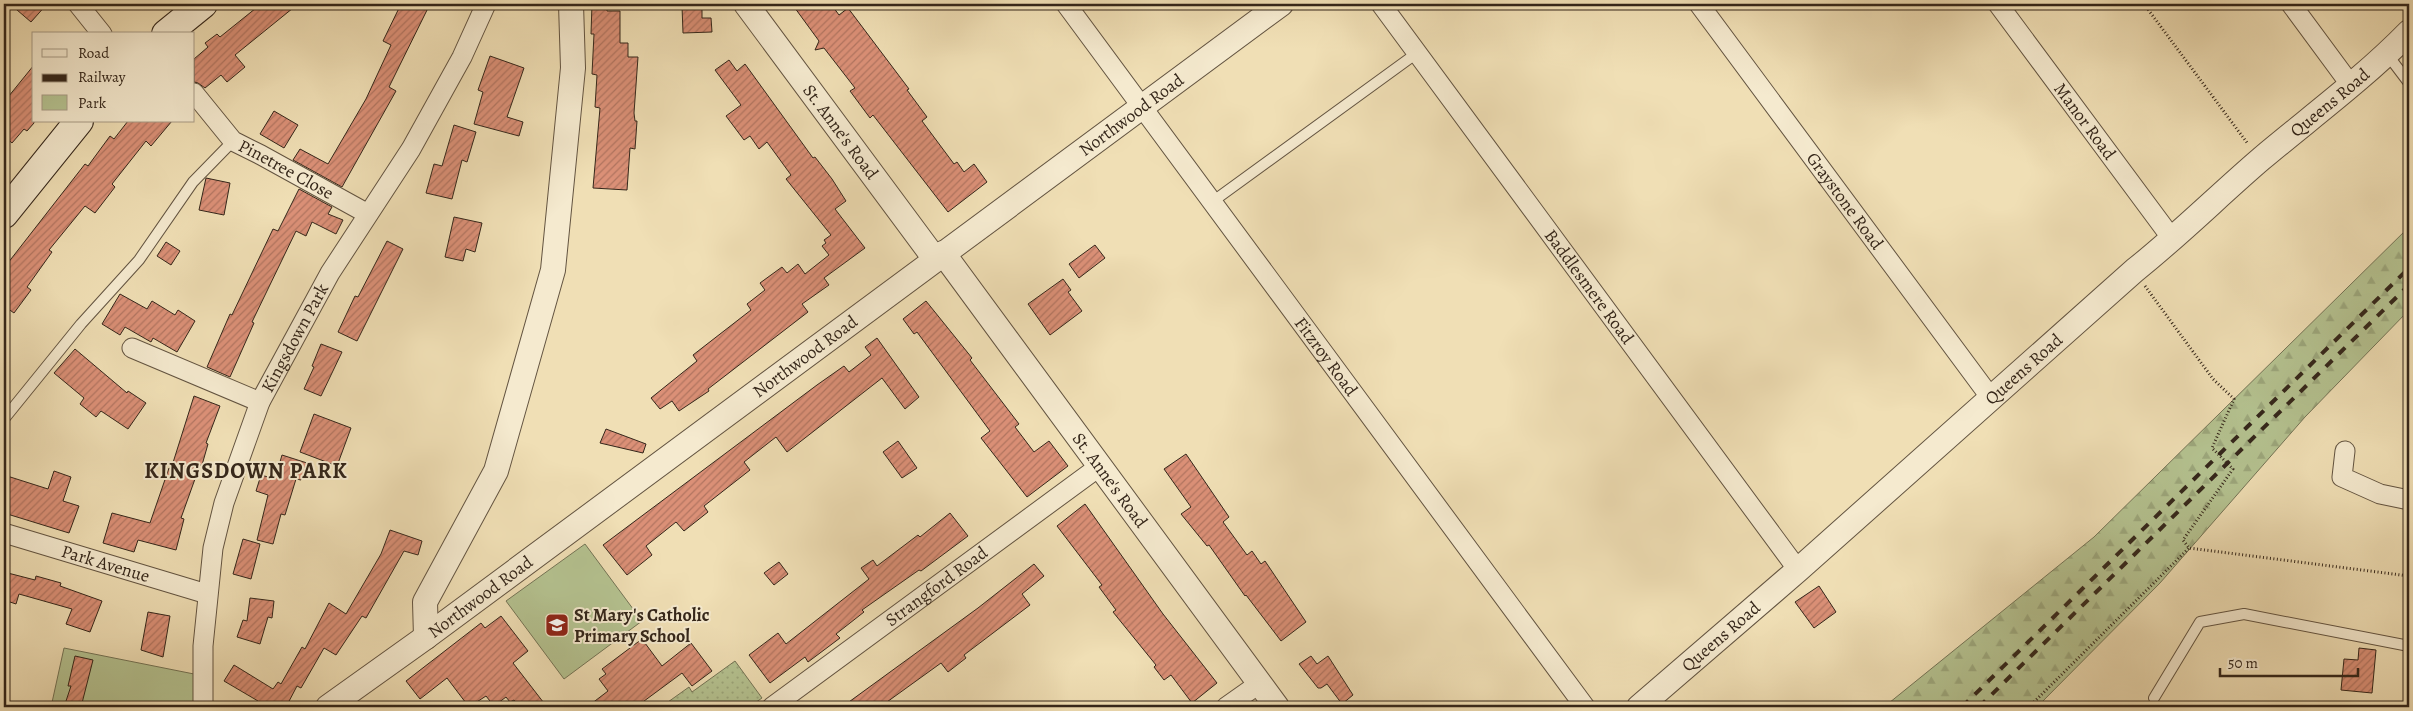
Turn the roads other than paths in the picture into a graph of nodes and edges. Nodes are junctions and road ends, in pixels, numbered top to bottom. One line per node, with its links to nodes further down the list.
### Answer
1 (78, 4): 12 (street)
2 (203, 4): 13 (main road)
3 (486, 4): 25 (street, Kingsdown Park)
4 (571, 4): 38 (street)
5 (746, 4): 27 (street, St. Anne's Road)
6 (1281, 4): 20 (street, Northwood Road)
7 (1381, 4): 15 (street, Baddlesmere Road)
8 (1699, 4): 29 (street, Graystone Road)
9 (1998, 4): 26 (street, Manor Road)
10 (2291, 4): 18 (street)
11 (1070, 5): 20 (street, Fitzroy Road)
12 (100, 32)
13 (168, 32)
14 (2409, 32): 16 (street, Queens Road)
15 (1417, 53): 23 (lane); 36 (street, Baddlesmere Road)
16 (2387, 54): 17 (lane); 18 (street, Queens Road)
17 (2409, 83)
18 (2350, 84): 26 (street, Queens Road)
19 (195, 94): 22 (street, Pinetree Close)
20 (1141, 106): 23 (street, Fitzroy Road); 27 (street, Northwood Road)
21 (78, 122): 24 (main road)
22 (232, 141): 25 (street, Pinetree Close); 31 (lane)
23 (1212, 202): 47 (street, Fitzroy Road)
24 (4, 214)
25 (368, 214): 30 (street, Kingsdown Park)
26 (2173, 240): 29 (street, Queens Road)
27 (939, 256): 33 (street, St. Anne's Road); 38 (street, Northwood Road)
28 (132, 348): 30 (street)
29 (1991, 398): 36 (street, Queens Road)
30 (260, 402): 37 (street, Kingsdown Park)
31 (4, 419)
32 (2345, 451): 34 (street)
33 (1100, 466): 40 (street, St. Anne's Road); 44 (street, Strangford Road)
34 (2409, 500)
35 (4, 534): 37 (street, Park Avenue)
36 (1798, 570): 48 (street, Queens Road)
37 (207, 594): 42 (street, Kingsdown Park)
38 (426, 637): 43 (street, Northwood Road)
39 (2409, 646): 41 (lane)
40 (1260, 683): 45 (street); 46 (street, St. Anne's Road)
41 (2154, 698)
42 (203, 707)
43 (328, 707)
44 (772, 707)
45 (1226, 707)
46 (1277, 707)
47 (1586, 707)
48 (1640, 707)

